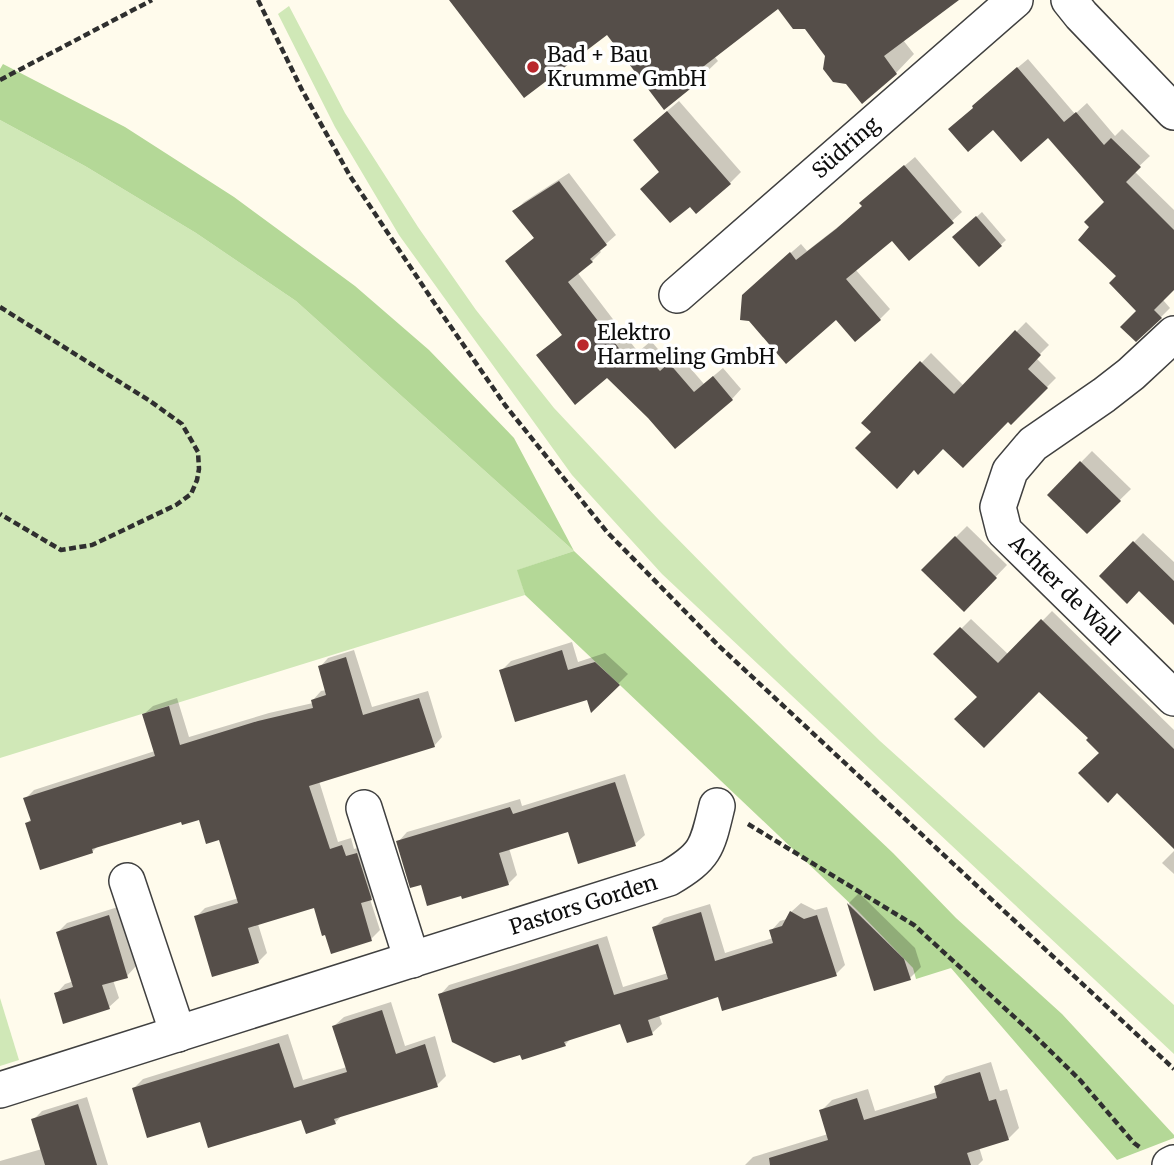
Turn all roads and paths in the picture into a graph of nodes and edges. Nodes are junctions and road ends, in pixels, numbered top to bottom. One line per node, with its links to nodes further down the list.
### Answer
1 (152, 0): 5 (path)
2 (258, 0): 17 (path)
3 (1015, 0): 7 (street, Südring)
4 (1083, 5): 6 (street)
5 (0, 80)
6 (1174, 112)
7 (677, 295)
8 (0, 307): 10 (path)
9 (1174, 334): 11 (street, Achter de Wall)
10 (0, 514)
11 (1174, 698)
12 (717, 806): 15 (street, Pastors Gorden); 19 (path)
13 (364, 808): 15 (street)
14 (127, 881): 16 (street)
15 (412, 960): 16 (street, Pastors Gorden)
16 (178, 1034): 18 (street, Pastors Gorden)
17 (1174, 1069)
18 (0, 1090)
19 (1162, 1159)

